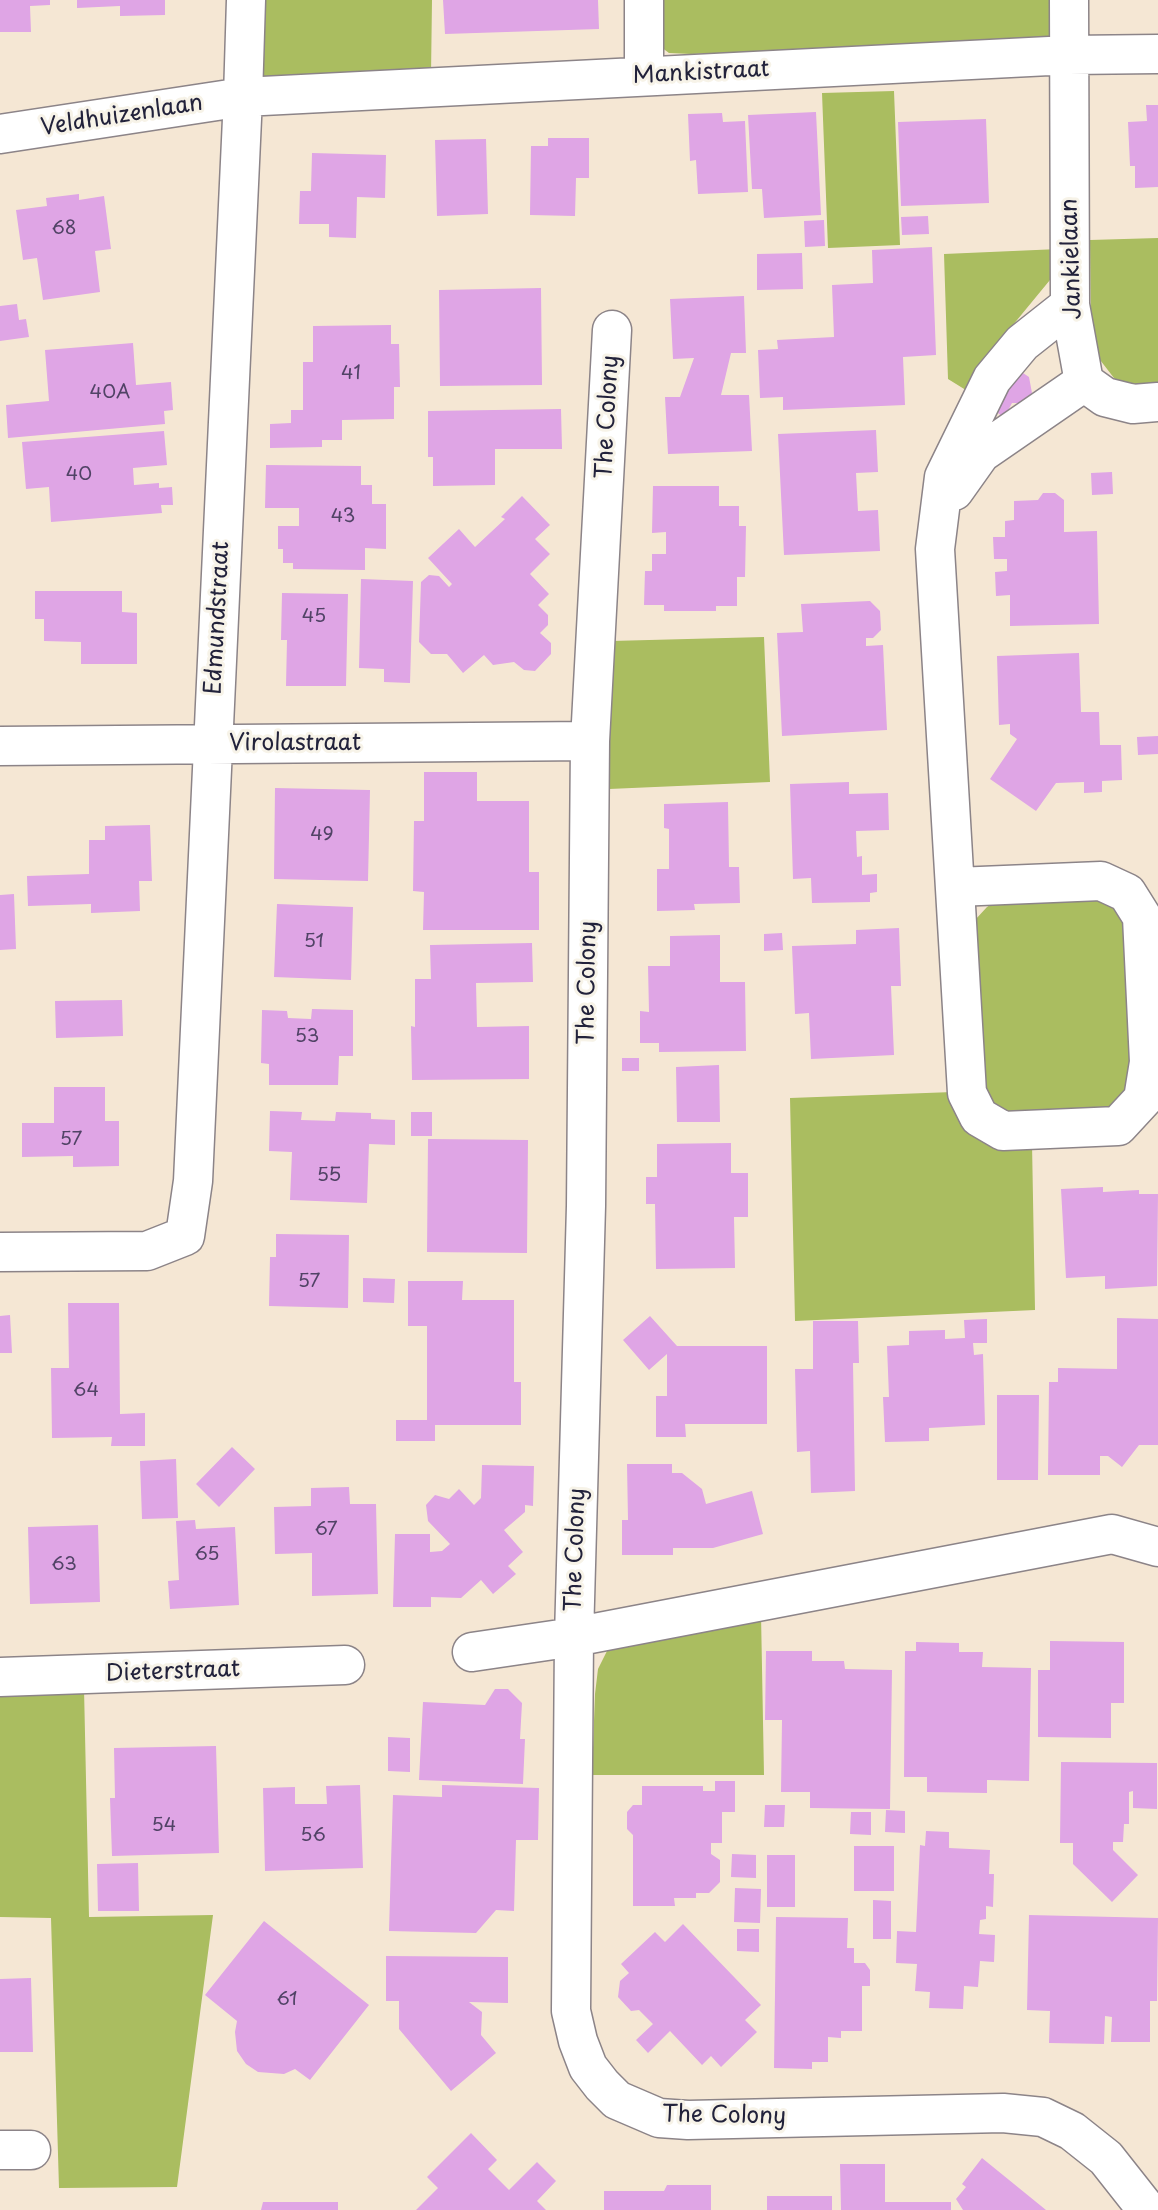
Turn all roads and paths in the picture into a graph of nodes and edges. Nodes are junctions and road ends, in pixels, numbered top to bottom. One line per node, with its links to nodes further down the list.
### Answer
1 (246, 0): 7 (street, Edmundstraat)
2 (644, 0): 6 (street)
3 (1069, 0): 5 (street, Jankielaan)
4 (1158, 54): 5 (street, Mankistraat)
5 (1069, 55): 6 (street, Mankistraat); 9 (street, Jankielaan)
6 (643, 76): 7 (street, Mankistraat)
7 (243, 97): 8 (street, Veldhuizenlaan); 15 (street, Edmundstraat)
8 (0, 134)
9 (1070, 305): 11 (street, Jankielaan); 13 (street)
10 (612, 330): 14 (street, The Colony)
11 (1084, 382): 12 (street); 13 (street)
12 (1158, 402)
13 (938, 513): 17 (street)
14 (590, 741): 15 (street, Virolastraat); 20 (street, The Colony)
15 (212, 744): 16 (street, Virolastraat); 18 (street, Edmundstraat)
16 (0, 746)
17 (956, 887): 17 (street)
18 (0, 1252)
19 (1158, 1547): 20 (street, The Colony)
20 (574, 1637): 21 (street, The Colony); 25 (street, The Colony)
21 (472, 1652)
22 (345, 1665): 23 (street, Dieterstraat)
23 (0, 1677)
24 (1158, 2196): 25 (street, The Colony)
25 (1147, 2210)

